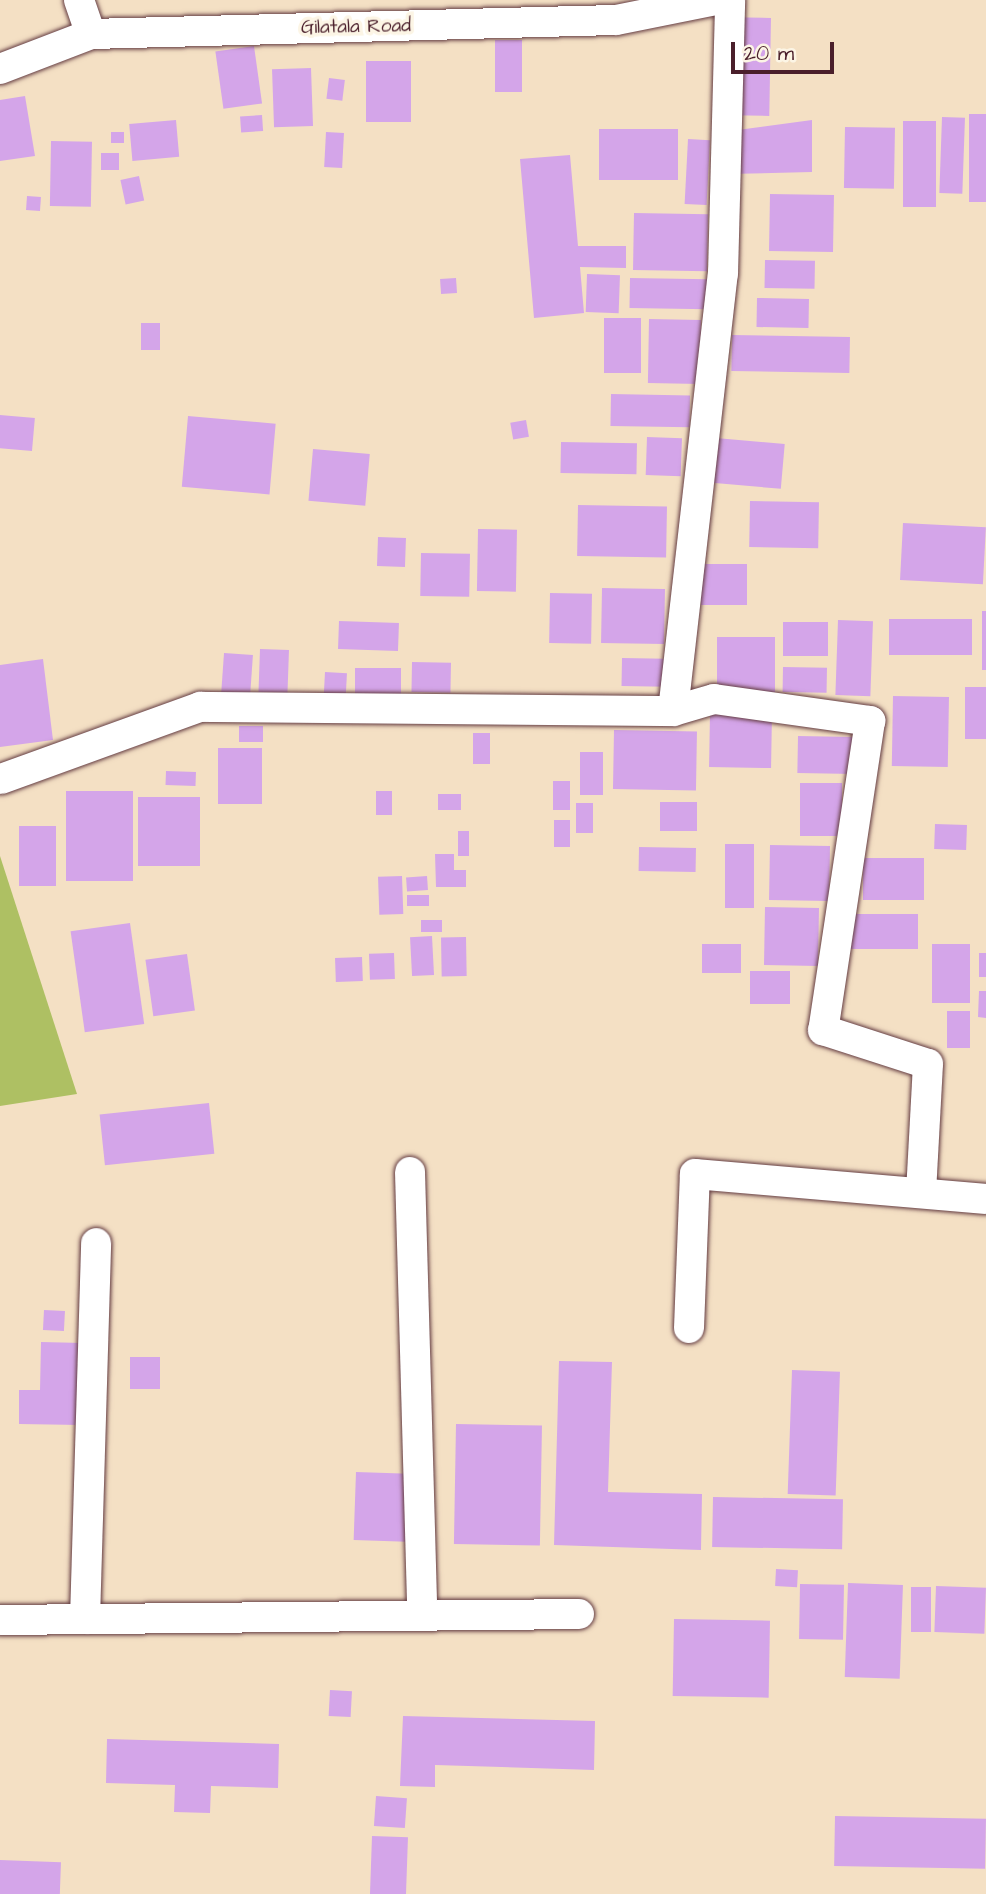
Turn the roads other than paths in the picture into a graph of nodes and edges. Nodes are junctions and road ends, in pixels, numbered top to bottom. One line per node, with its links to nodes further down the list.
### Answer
1 (79, 0): 4 (street)
2 (716, 0): 4 (street, Gilatala Road)
3 (730, 0): 6 (street)
4 (91, 34): 5 (street, Gilatala Road)
5 (0, 69)
6 (673, 711): 7 (street); 9 (street)
7 (1, 779)
8 (410, 1172): 14 (street)
9 (921, 1193): 10 (street); 12 (street)
10 (986, 1199)
11 (96, 1243): 15 (street)
12 (689, 1328)
13 (579, 1614): 14 (street)
14 (422, 1615): 15 (street)
15 (85, 1619): 16 (street)
16 (0, 1620)

